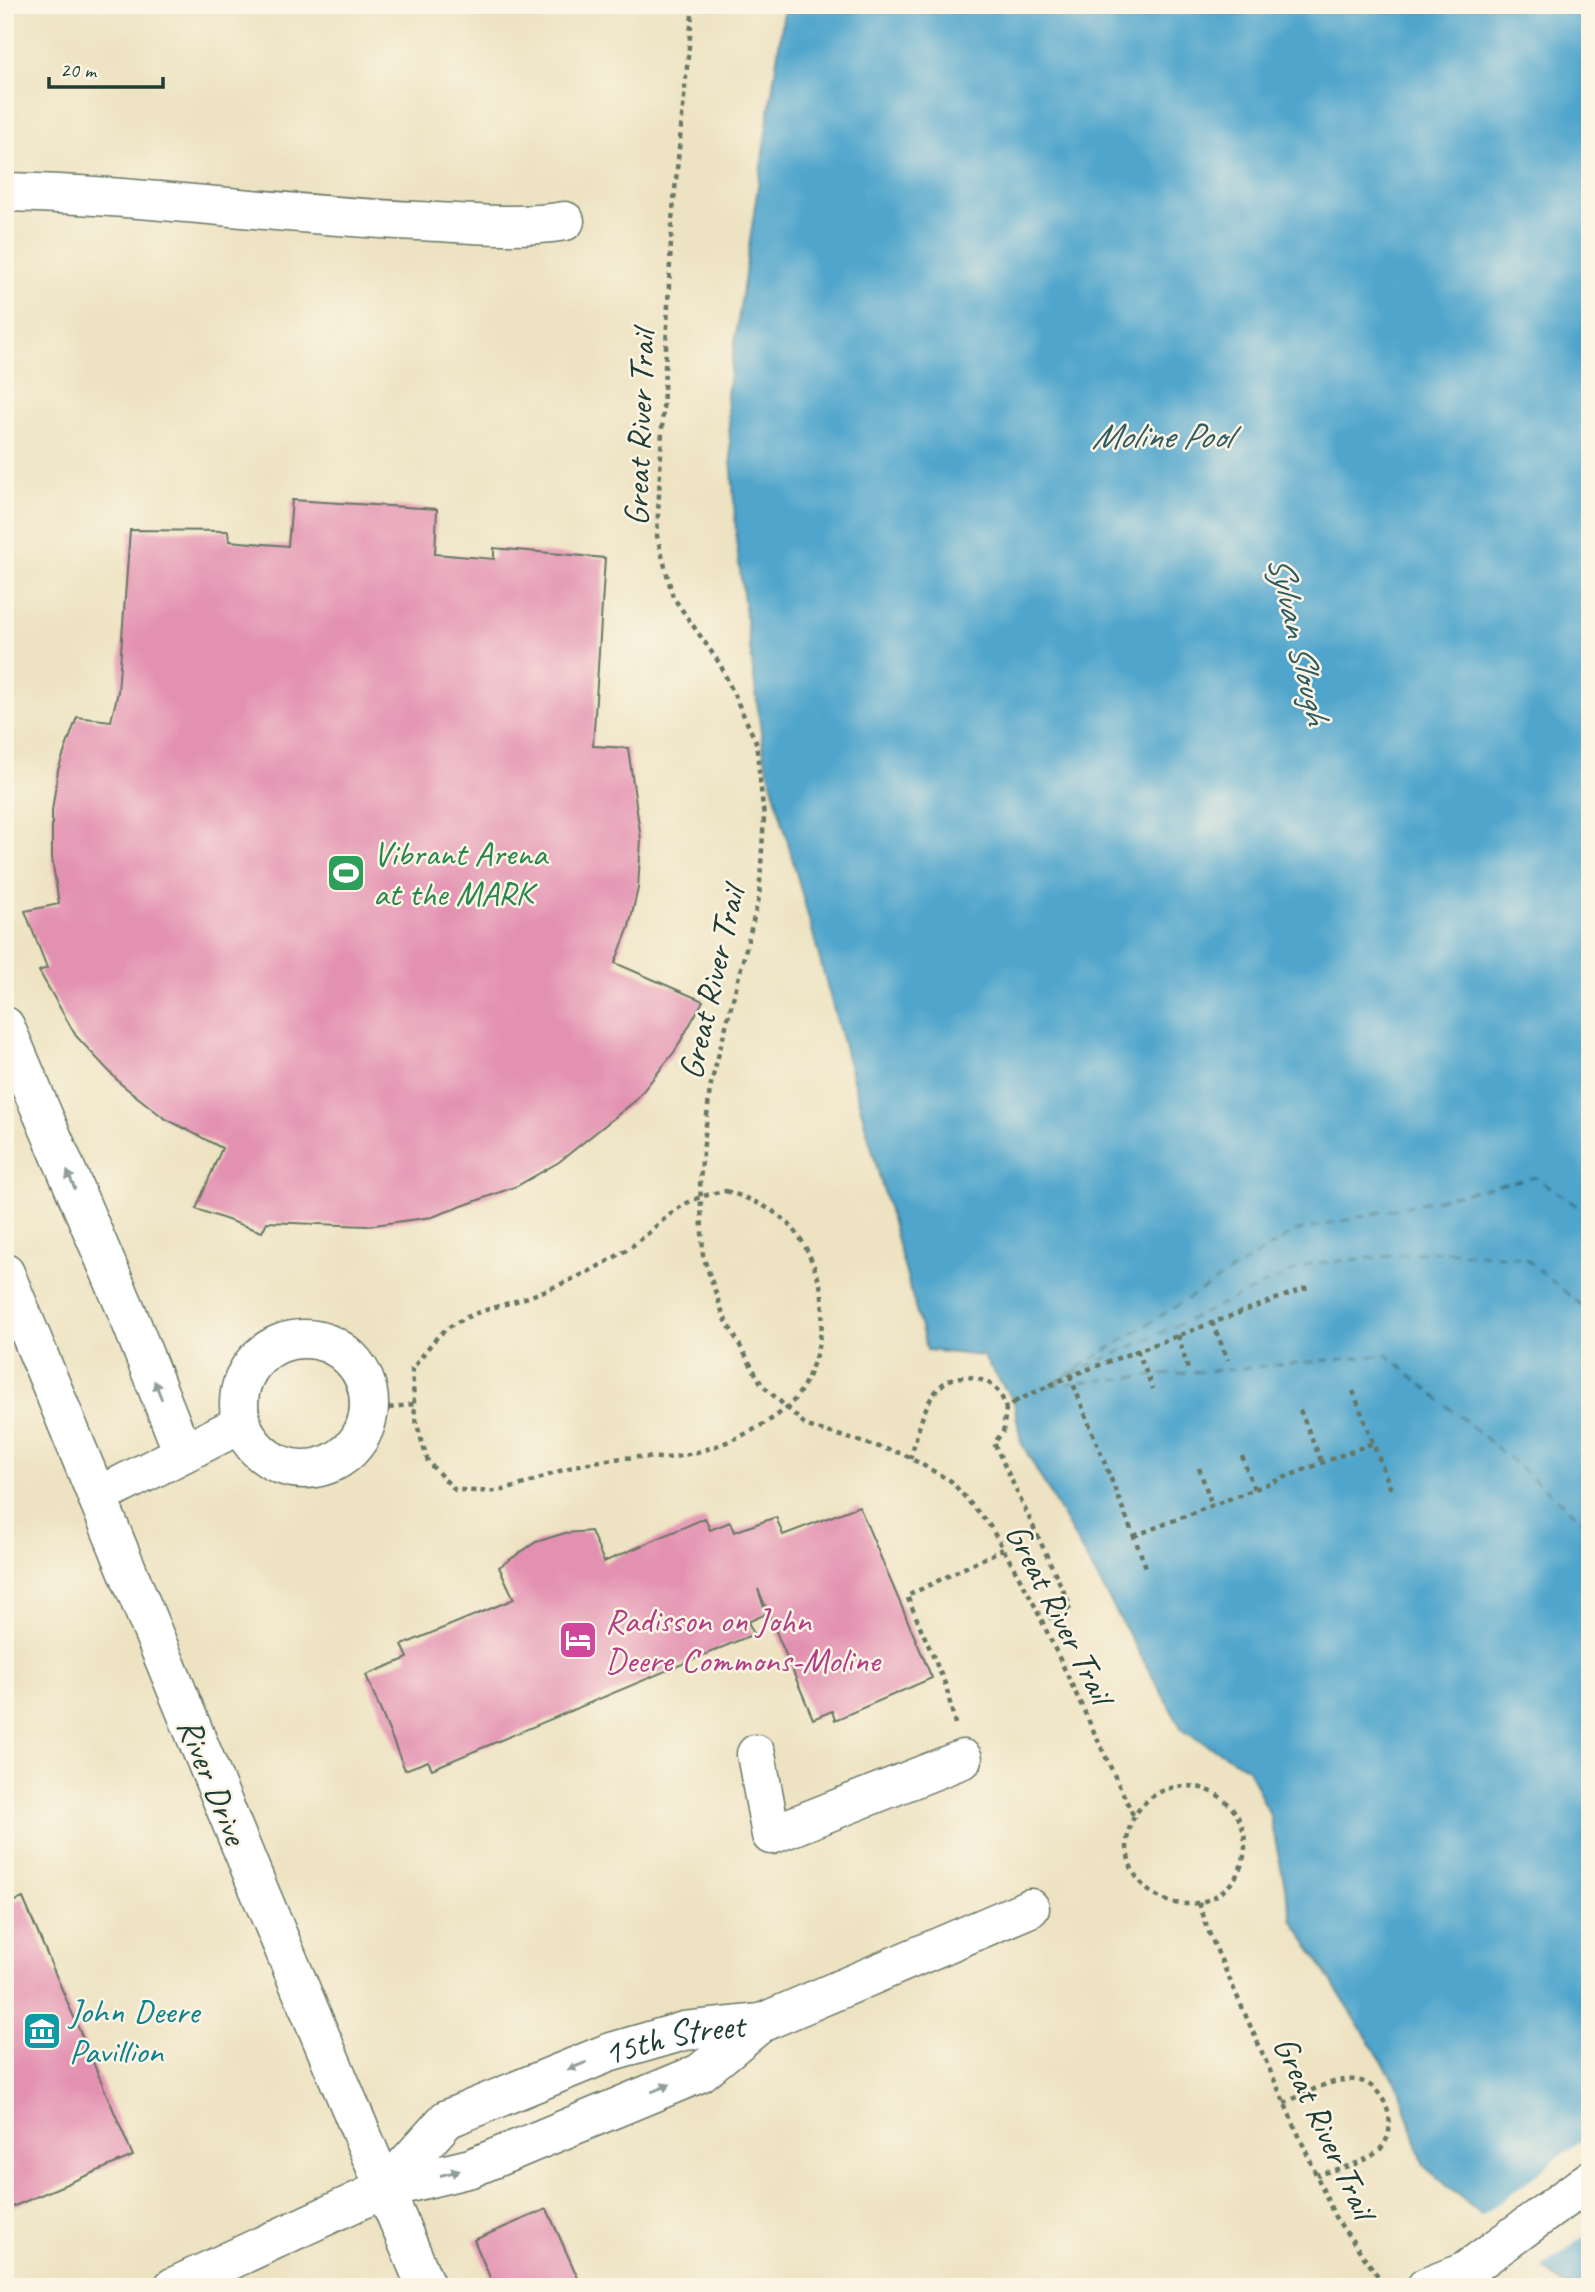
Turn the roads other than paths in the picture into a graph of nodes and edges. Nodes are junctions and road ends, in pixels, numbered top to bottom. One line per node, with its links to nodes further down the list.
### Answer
1 (5, 192): 2 (street)
2 (565, 221)
3 (5, 1026): 6 (street, one-way to 3)
4 (5, 1273): 7 (street, River Drive)
5 (241, 1424): 5 (street); 6 (street)
6 (183, 1453): 7 (street)
7 (97, 1497): 13 (street, River Drive)
8 (756, 1754): 9 (street)
9 (963, 1759)
10 (1030, 1908): 11 (street)
11 (761, 2023): 13 (street, 15th Street, one-way to 11); 13 (street, 15th Street, one-way to 13)
12 (1590, 2179): 14 (street)
13 (384, 2189): 15 (street, 15th Street); 16 (street, River Drive)
14 (1459, 2279): 17 (street)
15 (173, 2287)
16 (426, 2287)
17 (1426, 2287)

